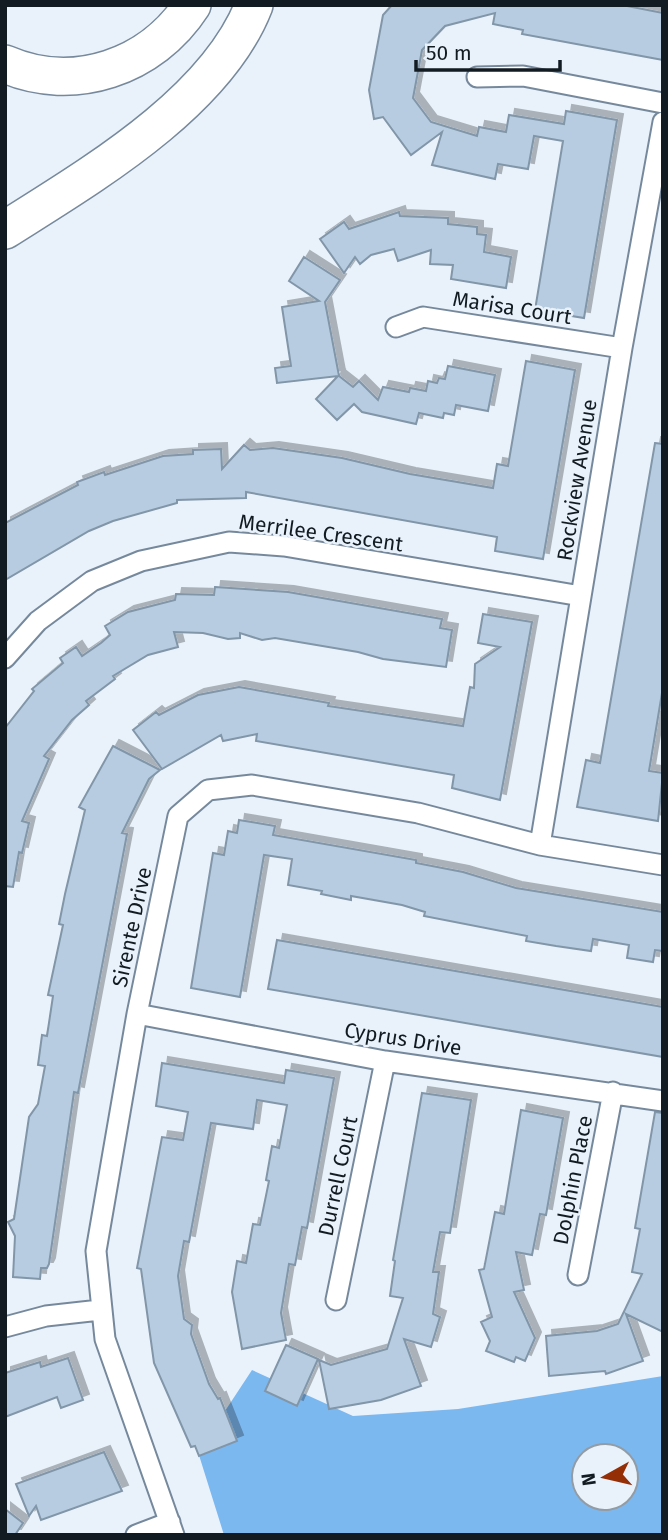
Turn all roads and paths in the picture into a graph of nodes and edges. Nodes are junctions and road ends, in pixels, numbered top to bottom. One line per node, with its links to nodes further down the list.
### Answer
1 (192, 5): 4 (highway)
2 (238, 5): 5 (highway)
3 (254, 5): 5 (highway)
4 (5, 64)
5 (212, 71): 9 (highway)
6 (477, 77): 7 (street)
7 (663, 103)
8 (663, 122): 11 (street, Rockview Avenue)
9 (5, 230)
10 (396, 327): 11 (street, Marisa Court)
11 (622, 348): 12 (street, Rockview Avenue)
12 (581, 596): 13 (street, Merrilee Crescent); 14 (street, Rockview Avenue)
13 (5, 658)
14 (540, 845): 15 (street, Sirente Drive); 16 (street, Sirente Drive)
15 (663, 865)
16 (137, 1014): 17 (street, Cyprus Drive); 22 (street, Sirente Drive)
17 (385, 1061): 18 (street, Cyprus Drive); 21 (street, Durrell Court)
18 (613, 1092): 19 (street, Cyprus Drive); 20 (street, Dolphin Place)
19 (663, 1101)
20 (578, 1275)
21 (336, 1300)
22 (100, 1310): 23 (street); 24 (street, Sirente Drive)
23 (5, 1327)
24 (172, 1529): 25 (street)
25 (135, 1535)

